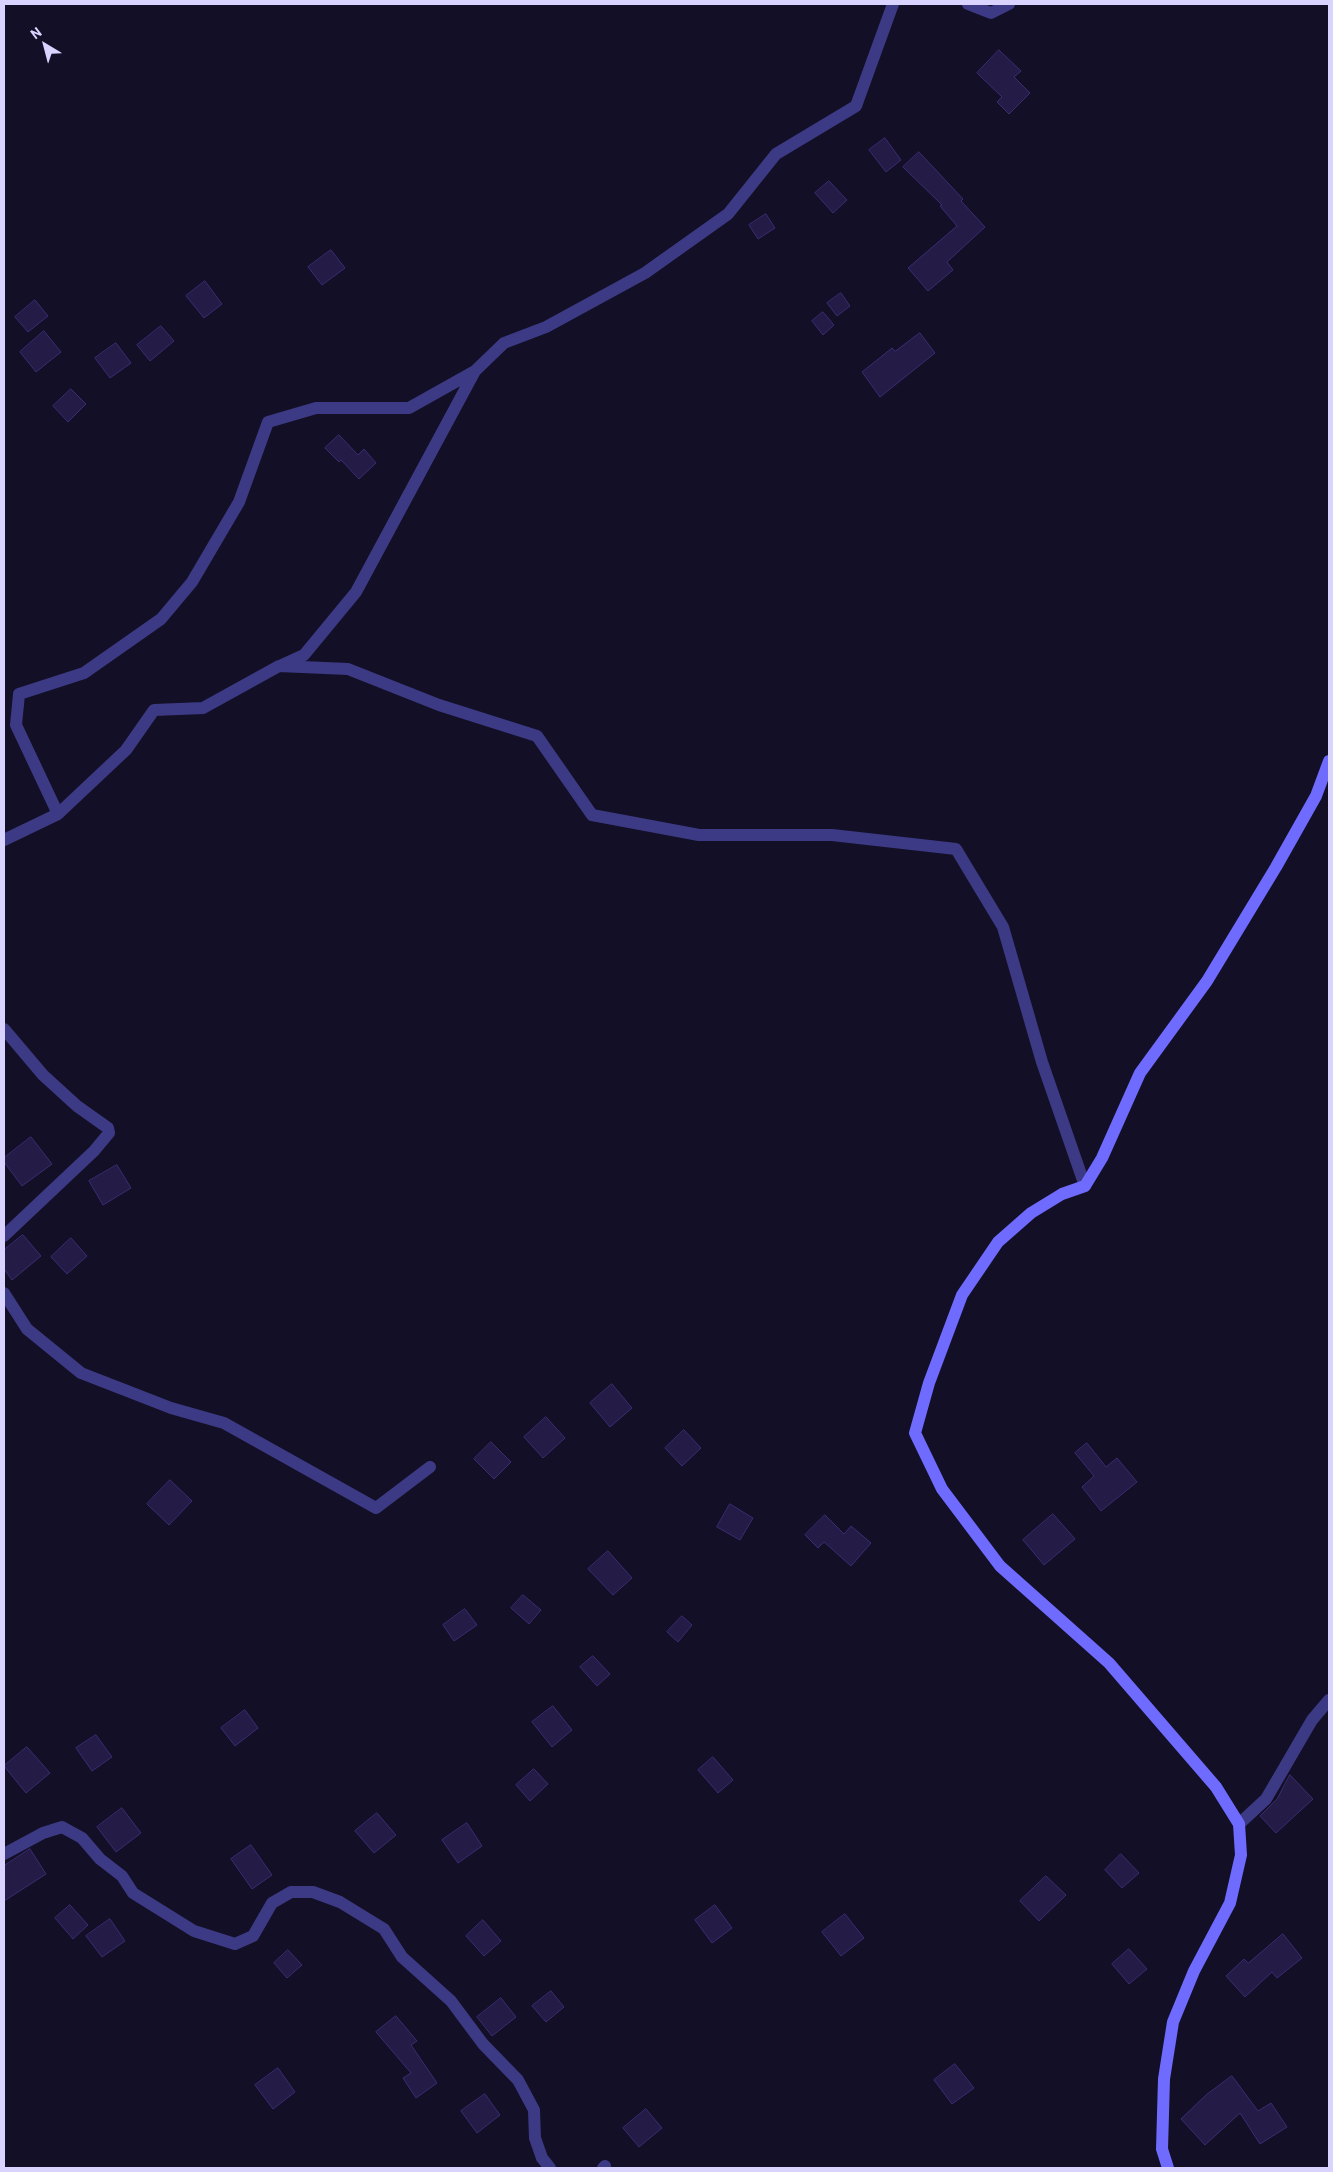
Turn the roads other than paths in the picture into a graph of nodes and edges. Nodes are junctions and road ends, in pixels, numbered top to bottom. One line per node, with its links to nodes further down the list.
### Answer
1 (894, 4): 4 (street)
2 (968, 4): 3 (street)
3 (1009, 4)
4 (475, 371): 5 (street); 7 (street)
5 (279, 666): 7 (street); 10 (street)
6 (1329, 761): 10 (street)
7 (58, 814): 8 (street)
8 (4, 840)
9 (4, 1029): 11 (street)
10 (1085, 1186): 15 (street)
11 (4, 1236)
12 (4, 1294): 13 (street)
13 (430, 1467)
14 (1329, 1700): 15 (street)
15 (1240, 1824): 18 (street)
16 (4, 1854): 17 (street)
17 (550, 2168)
18 (1168, 2168)

